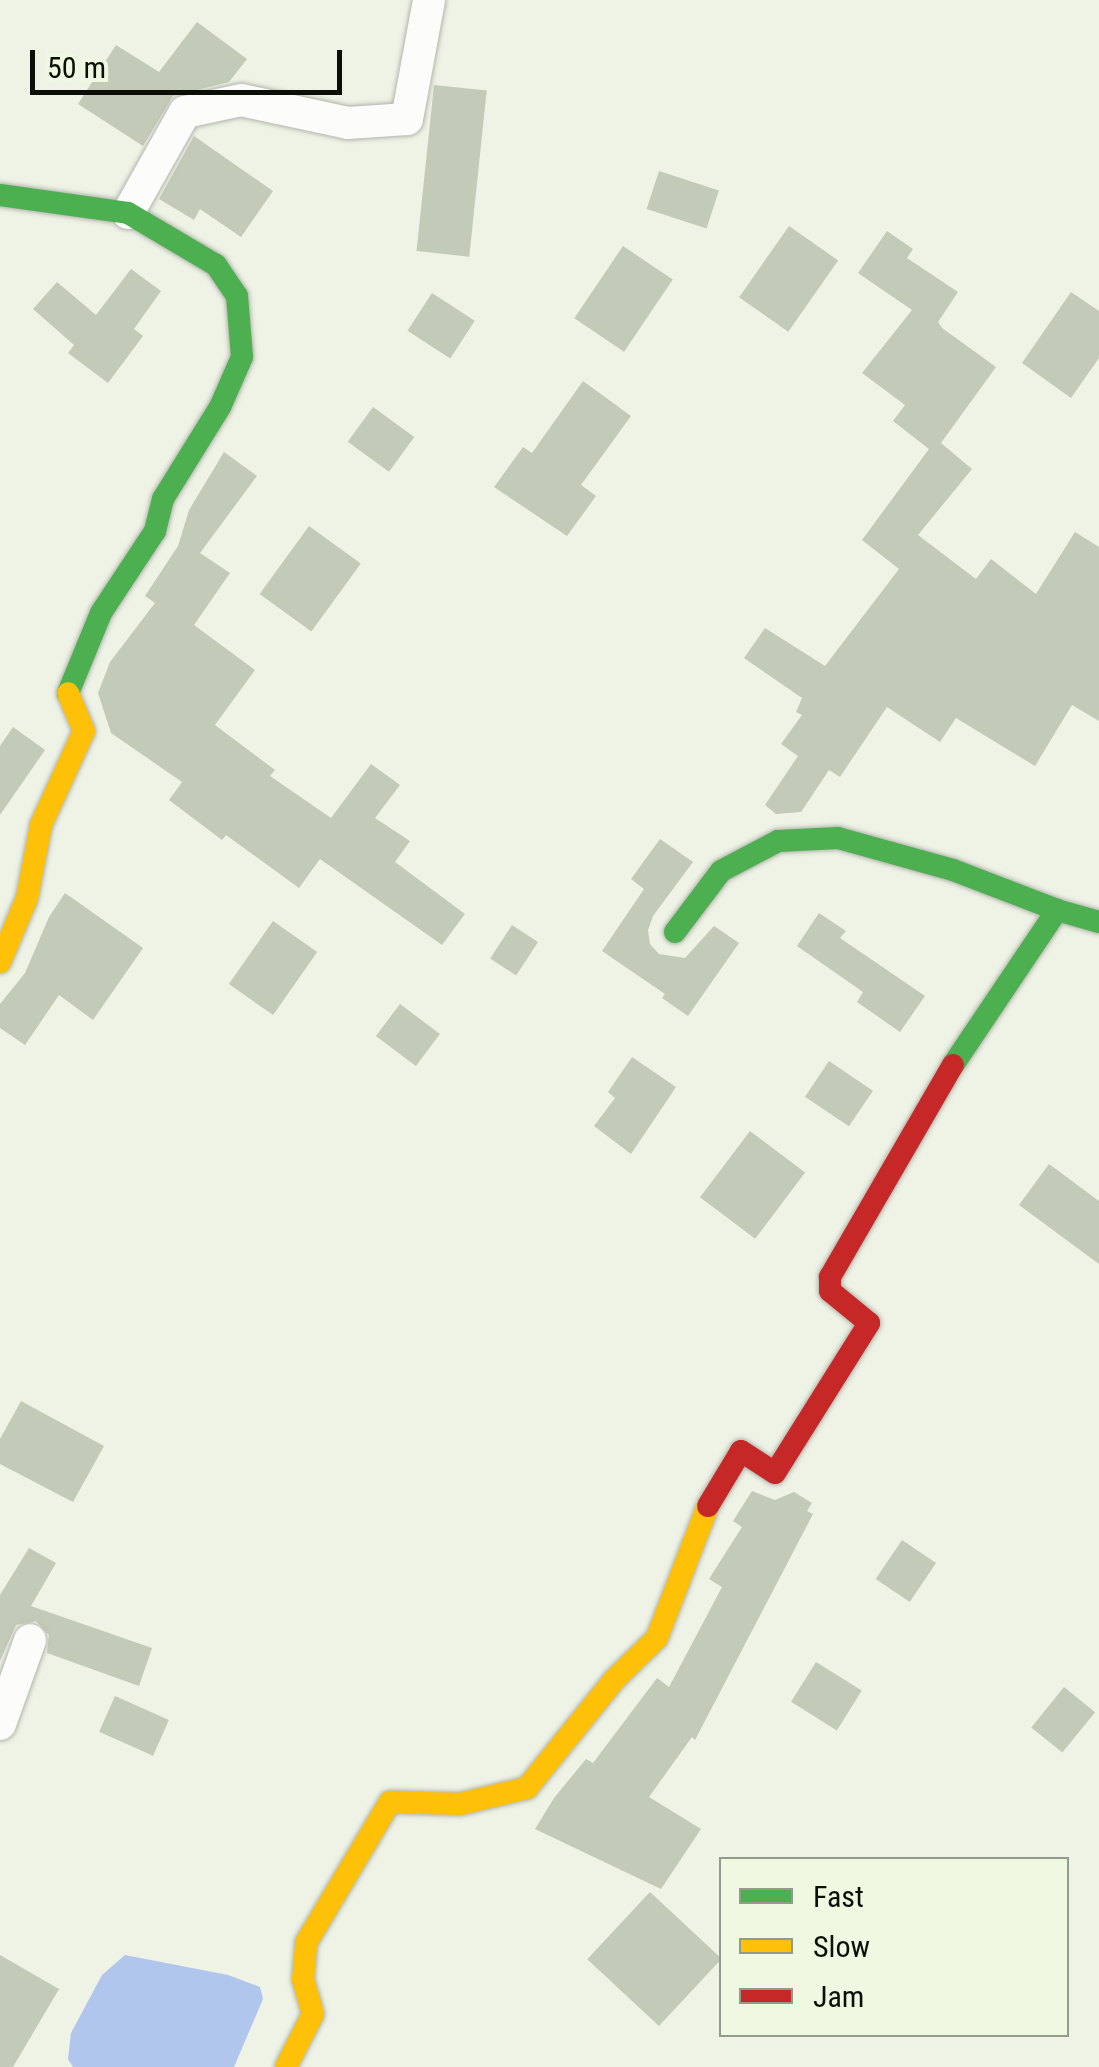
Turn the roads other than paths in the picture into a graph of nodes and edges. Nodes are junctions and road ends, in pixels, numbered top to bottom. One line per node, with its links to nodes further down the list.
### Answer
1 (430, 0): 3 (street)
2 (0, 195): 3 (street)
3 (128, 213): 7 (street)
4 (1056, 910): 5 (street); 6 (street); 10 (street)
5 (1099, 922)
6 (674, 932)
7 (0, 962)
8 (30, 1640): 9 (street)
9 (0, 1724)
10 (286, 2067)

